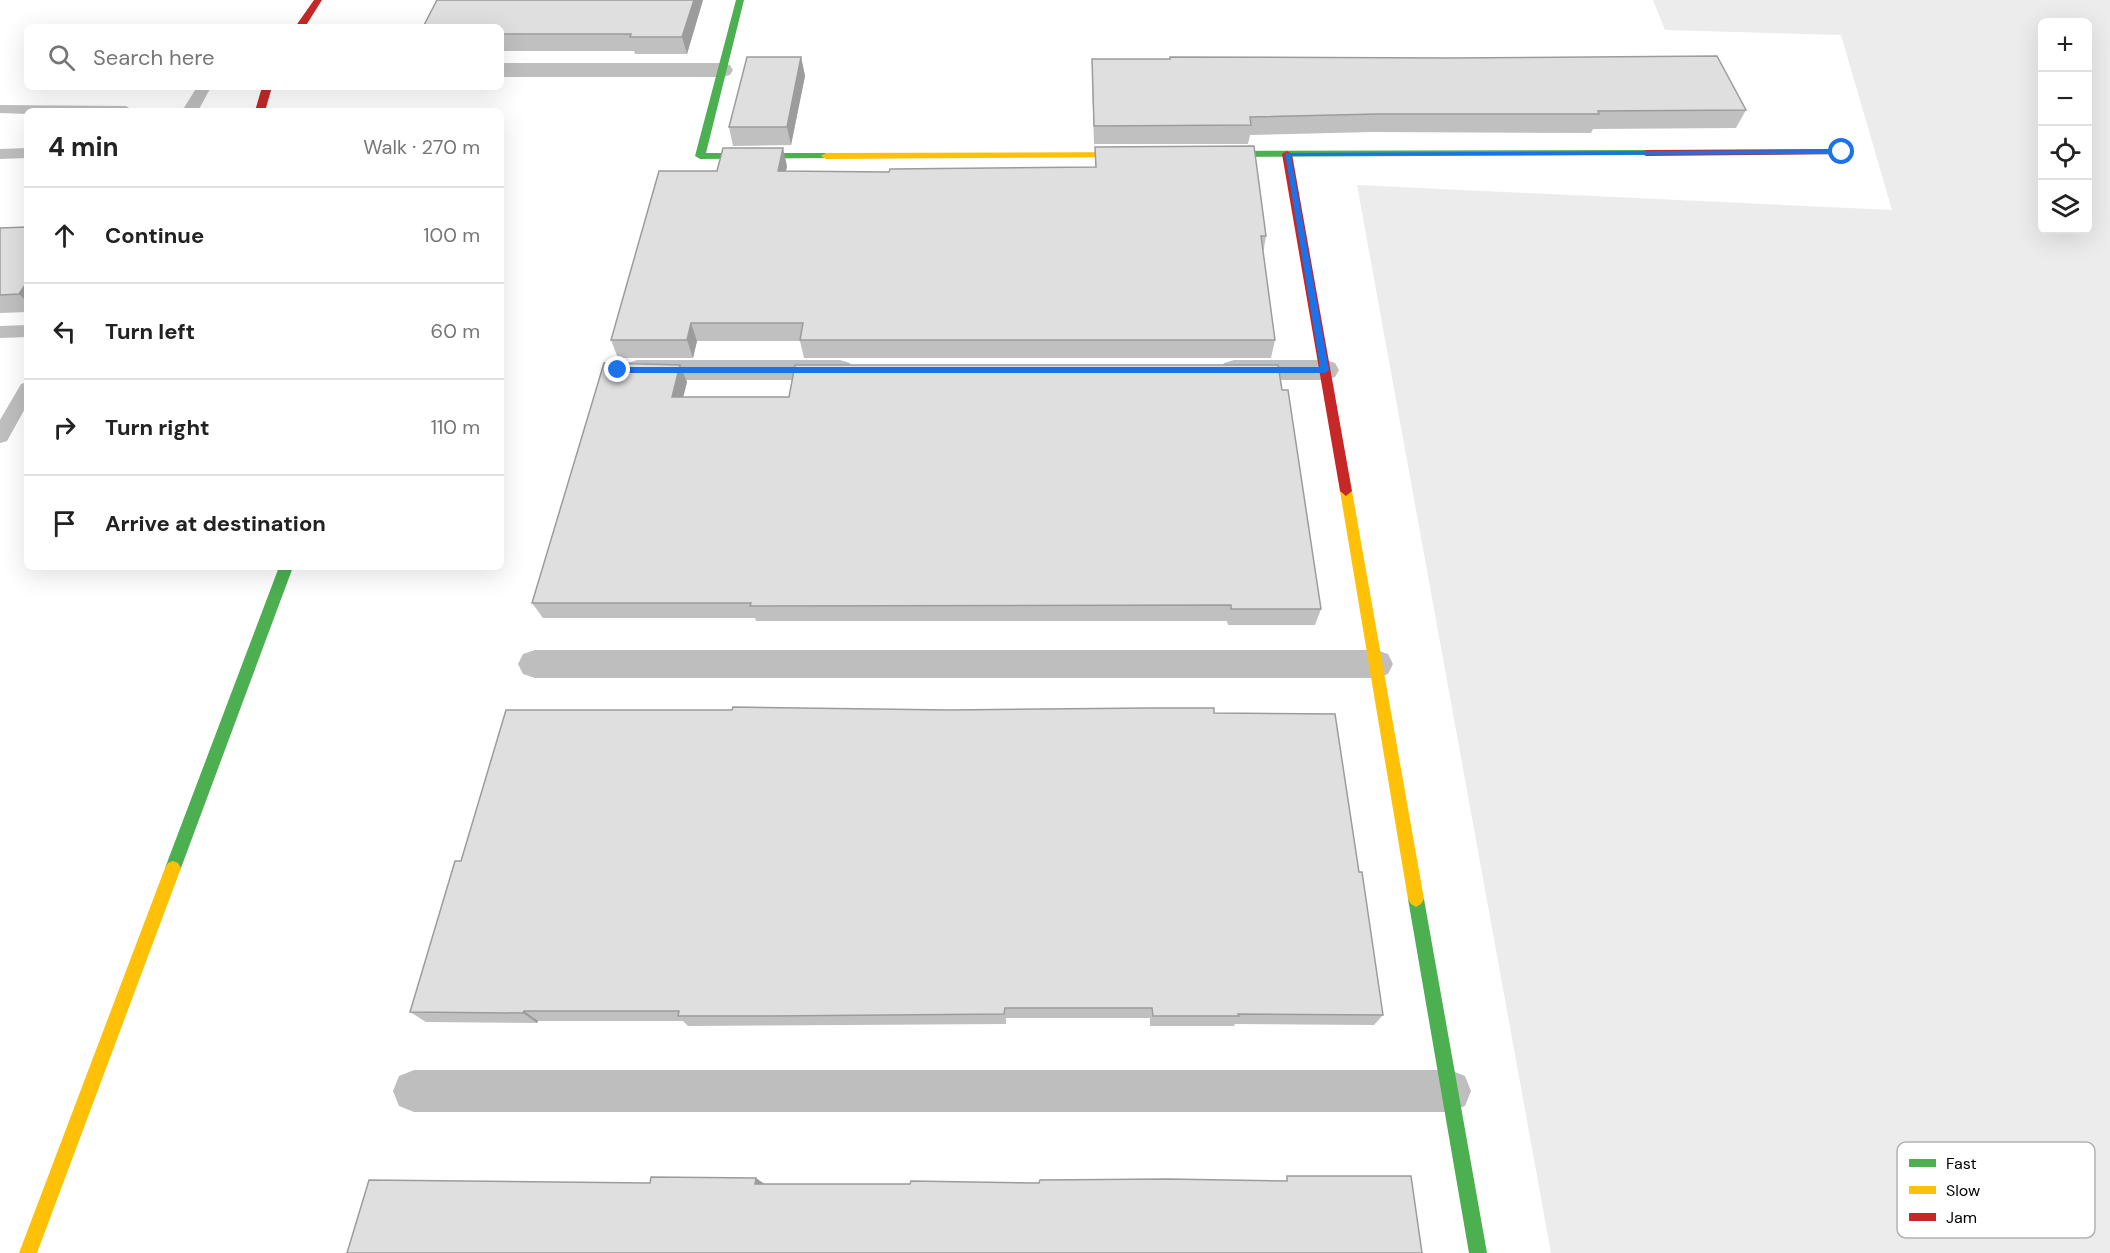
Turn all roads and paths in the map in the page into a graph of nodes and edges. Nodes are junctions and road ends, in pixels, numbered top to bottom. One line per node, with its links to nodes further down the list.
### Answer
1 (318, 0): 3 (street)
2 (740, 0): 5 (street)
3 (302, 24)
4 (504, 70): 5 (street)
5 (722, 70): 17 (street)
6 (202, 90): 8 (lane)
7 (266, 90): 9 (street)
8 (192, 108)
9 (261, 108)
10 (0, 109): 11 (lane)
11 (24, 109)
12 (1842, 152): 16 (street)
13 (24, 153): 14 (lane)
14 (0, 154)
15 (1191, 154): 16 (street)
16 (1287, 154): 23 (street)
17 (1155, 155)
18 (24, 331): 19 (lane)
19 (0, 332)
20 (618, 370): 21 (street)
21 (869, 370)
22 (1205, 370): 23 (street)
23 (1325, 370): 28 (street)
24 (24, 394): 25 (lane)
25 (0, 436)
26 (285, 570): 31 (street)
27 (535, 664): 28 (street)
28 (1376, 664): 30 (street)
29 (414, 1091): 30 (street)
30 (1450, 1091): 32 (street)
31 (28, 1253)
32 (1478, 1253)

